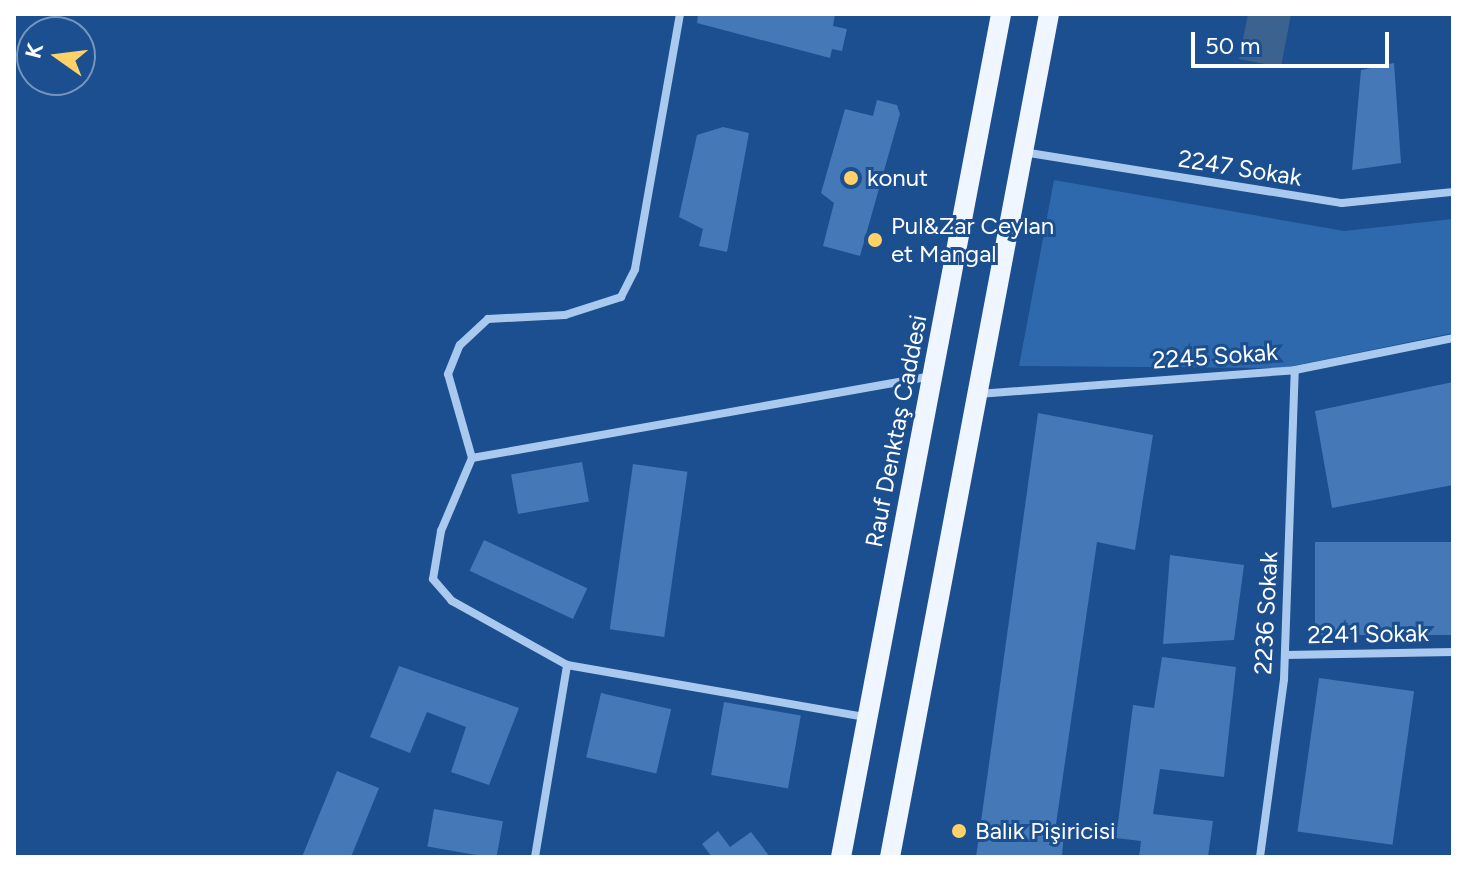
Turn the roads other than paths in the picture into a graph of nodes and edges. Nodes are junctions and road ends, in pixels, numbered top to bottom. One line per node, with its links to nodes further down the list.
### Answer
1 (680, 14): 10 (street)
2 (1001, 14): 8 (main road, Rauf Denktaş Caddesi)
3 (1049, 14): 4 (main road)
4 (1023, 152): 5 (street, 2247 Sokak); 9 (main road)
5 (1453, 192)
6 (1453, 338): 7 (street, 2245 Sokak)
7 (1295, 370): 9 (street, 2245 Sokak); 12 (street, 2236 Sokak)
8 (933, 375): 10 (street); 14 (main road, Rauf Denktaş Caddesi)
9 (977, 394): 17 (main road)
10 (472, 458): 13 (street)
11 (1453, 652): 12 (street, 2241 Sokak)
12 (1285, 655): 18 (street, 2236 Sokak)
13 (567, 665): 14 (street); 15 (street)
14 (867, 717): 16 (main road, Rauf Denktaş Caddesi)
15 (535, 857)
16 (841, 857)
17 (890, 857)
18 (1260, 857)

